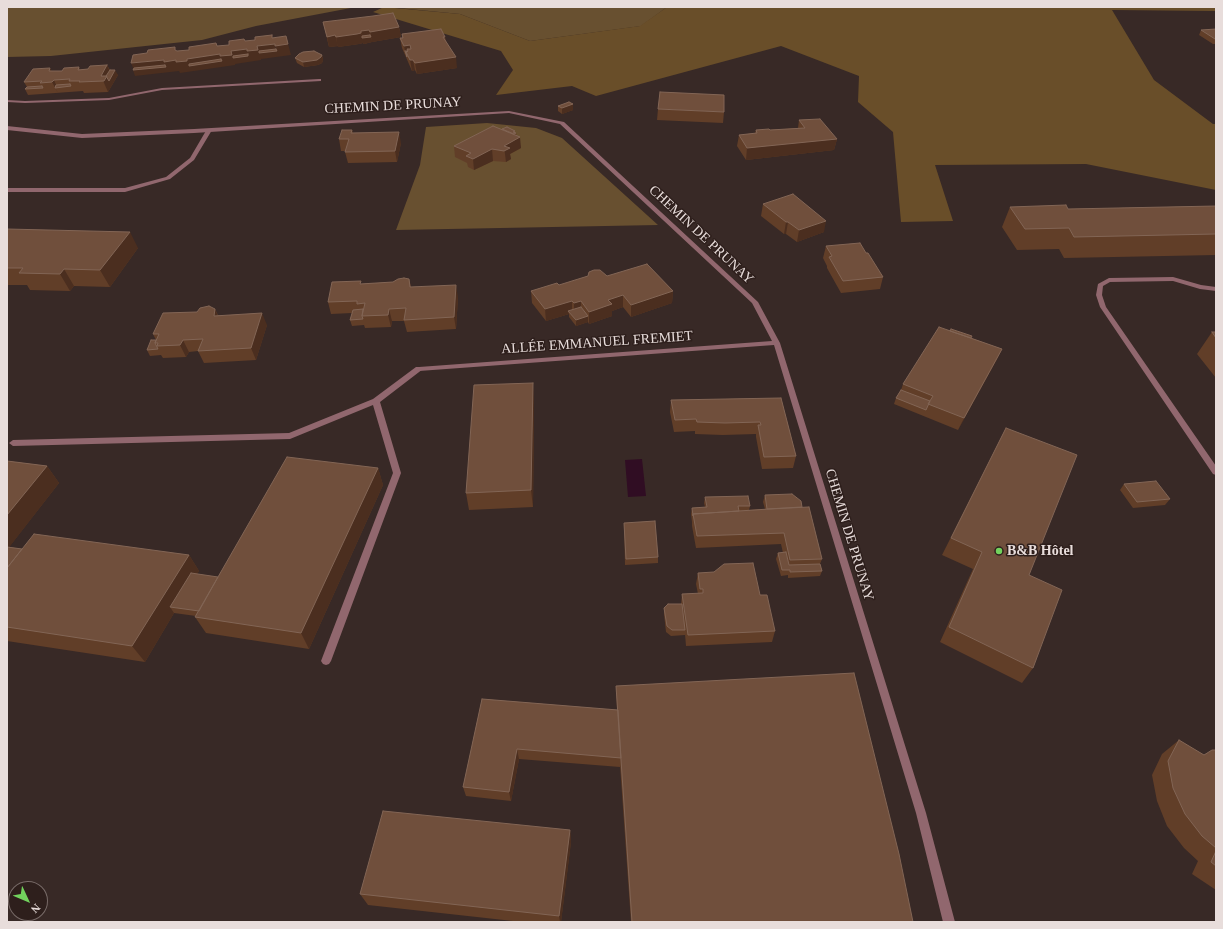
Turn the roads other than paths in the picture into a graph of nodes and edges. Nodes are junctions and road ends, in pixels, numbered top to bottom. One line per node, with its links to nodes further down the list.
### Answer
1 (319, 80): 2 (street)
2 (7, 101)
3 (7, 128): 4 (street, CHEMIN DE PRUNAY)
4 (209, 130): 5 (street); 7 (street, CHEMIN DE PRUNAY)
5 (7, 190)
6 (1216, 290): 10 (street)
7 (777, 343): 8 (street, ALLÉE EMMANUEL FREMIET); 12 (street, CHEMIN DE PRUNAY)
8 (376, 401): 9 (street); 11 (street)
9 (12, 443)
10 (1216, 472)
11 (326, 661)
12 (949, 922)

